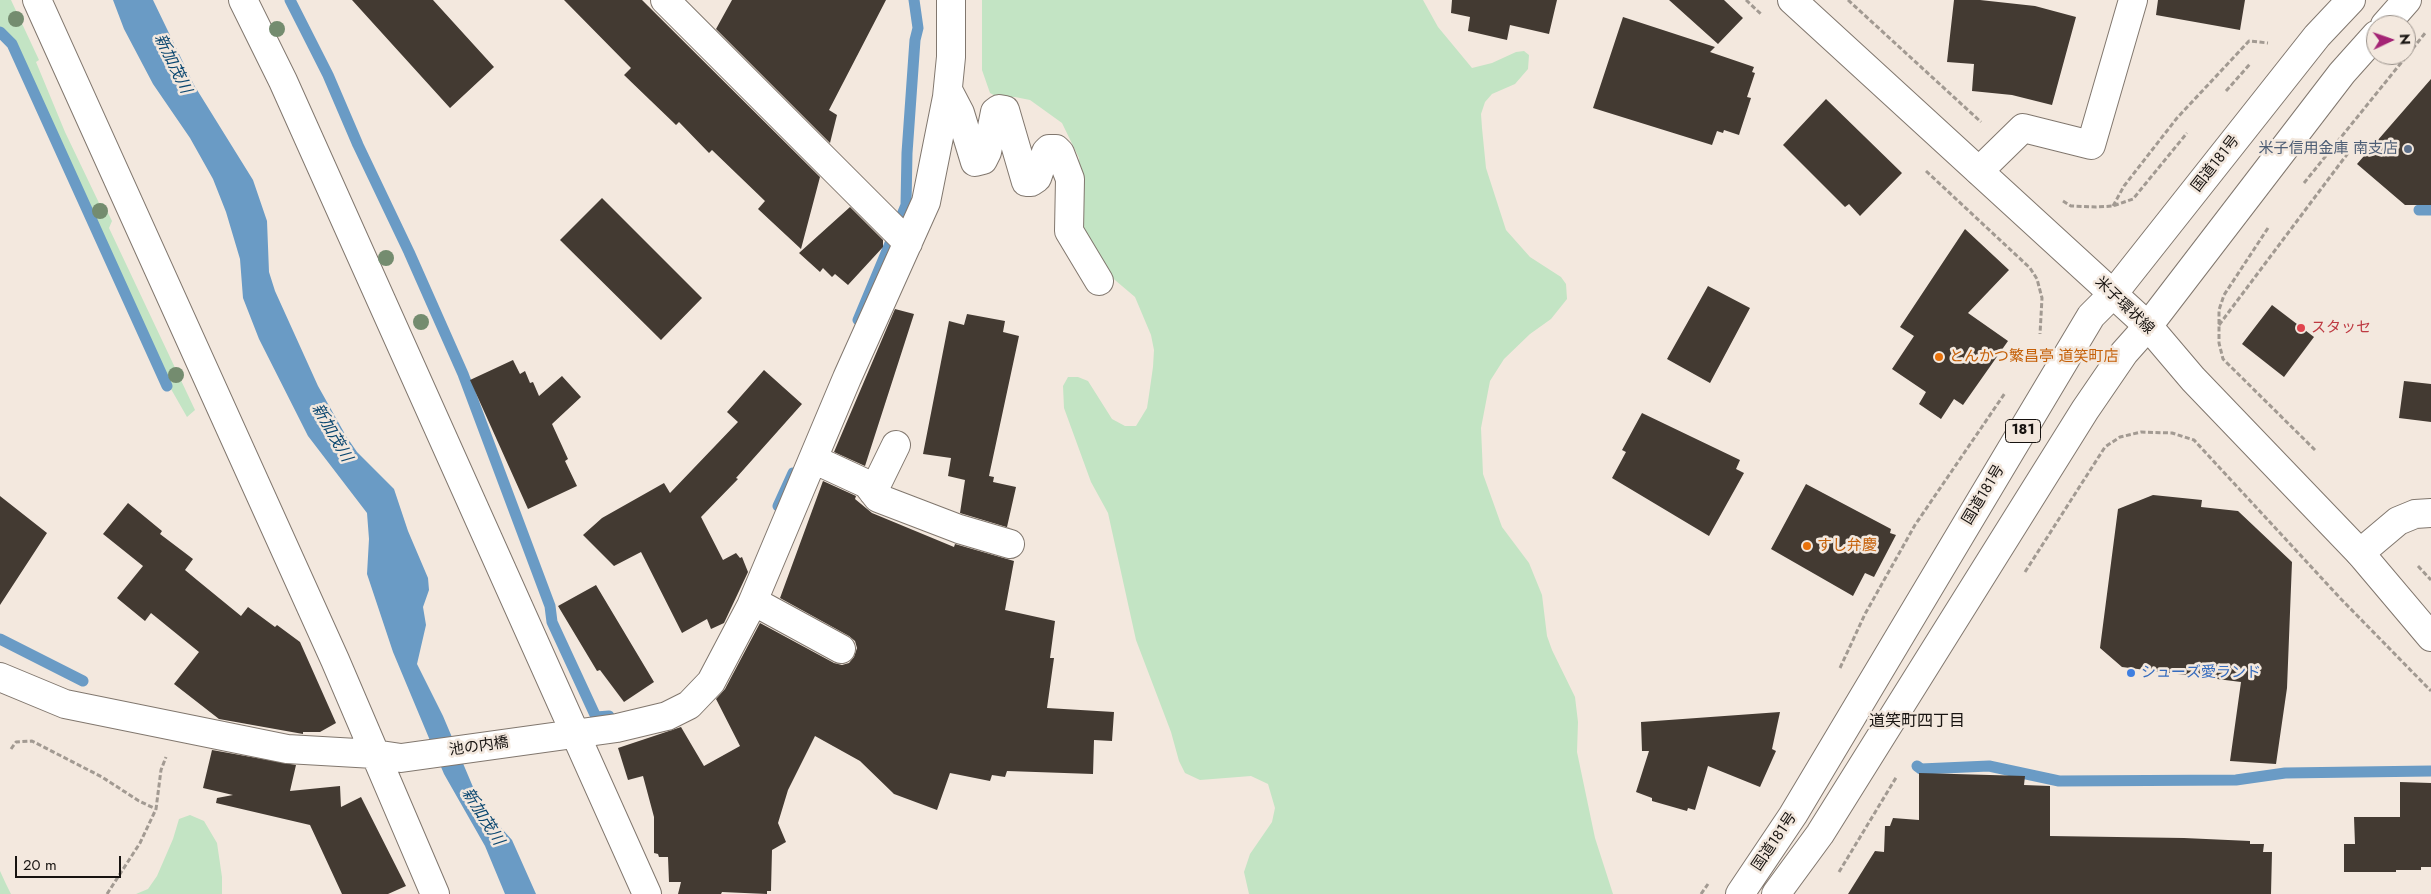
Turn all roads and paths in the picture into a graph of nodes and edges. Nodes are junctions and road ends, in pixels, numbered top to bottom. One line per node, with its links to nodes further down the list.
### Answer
1 (37, 0): 54 (main road)
2 (243, 0): 52 (main road)
3 (665, 0): 28 (main road)
4 (951, 0): 17 (main road, 池の内橋)
5 (1746, 0): 12 (path)
6 (1792, 0): 23 (main road, 米子環状線)
7 (1848, 0): 19 (path)
8 (2133, 0): 23 (main road)
9 (2351, 0): 30 (main road, 国道181号 / 181)
10 (2407, 0): 11 (main road)
11 (2394, 15)
12 (1768, 20)
13 (2431, 25): 21 (path)
14 (2268, 43): 26 (path)
15 (2366, 46): 31 (main road, 国道181号 / 181)
16 (2251, 63): 18 (path)
17 (948, 90): 28 (main road, 池の内橋); 29 (main road)
18 (2226, 91)
19 (1981, 122)
20 (2187, 133): 26 (path)
21 (2335, 143): 24 (path); 32 (path)
22 (1923, 168): 33 (path)
23 (1979, 171): 30 (main road, 米子環状線)
24 (2304, 183)
25 (2062, 201): 26 (path)
26 (2113, 206)
27 (2268, 228): 32 (path)
28 (908, 243): 37 (main road, 池の内橋)
29 (1099, 280)
30 (2113, 294): 31 (main road, 米子環状線); 63 (main road, 国道181号 / 181)
31 (2148, 326): 41 (main road, 米子環状線); 64 (main road, 国道181号 / 181)
32 (2218, 326): 36 (path)
33 (2039, 341)
34 (2008, 388): 48 (path)
35 (896, 445): 38 (main road)
36 (2315, 450)
37 (813, 459): 38 (main road); 45 (main road, 池の内橋)
38 (873, 492): 40 (main road)
39 (2431, 513): 41 (main road)
40 (1010, 544)
41 (2360, 553): 46 (main road, 米子環状線)
42 (2418, 566): 44 (path)
43 (2022, 578): 50 (path)
44 (2431, 580)
45 (753, 601): 47 (main road); 52 (main road, 池の内橋)
46 (2431, 637)
47 (840, 649)
48 (1838, 673)
49 (0, 677): 51 (main road, 池の内橋)
50 (2431, 691)
51 (186, 728): 54 (main road, 池の内橋); 56 (path)
52 (565, 734): 54 (main road, 池の内橋); 61 (main road)
53 (11, 749): 56 (path)
54 (374, 754): 60 (main road)
55 (1902, 769): 57 (path)
56 (156, 808): 59 (path)
57 (1839, 872)
58 (1713, 877): 62 (path)
59 (107, 894)
60 (435, 894)
61 (647, 894)
62 (1701, 894)
63 (1740, 894)
64 (1776, 894)

